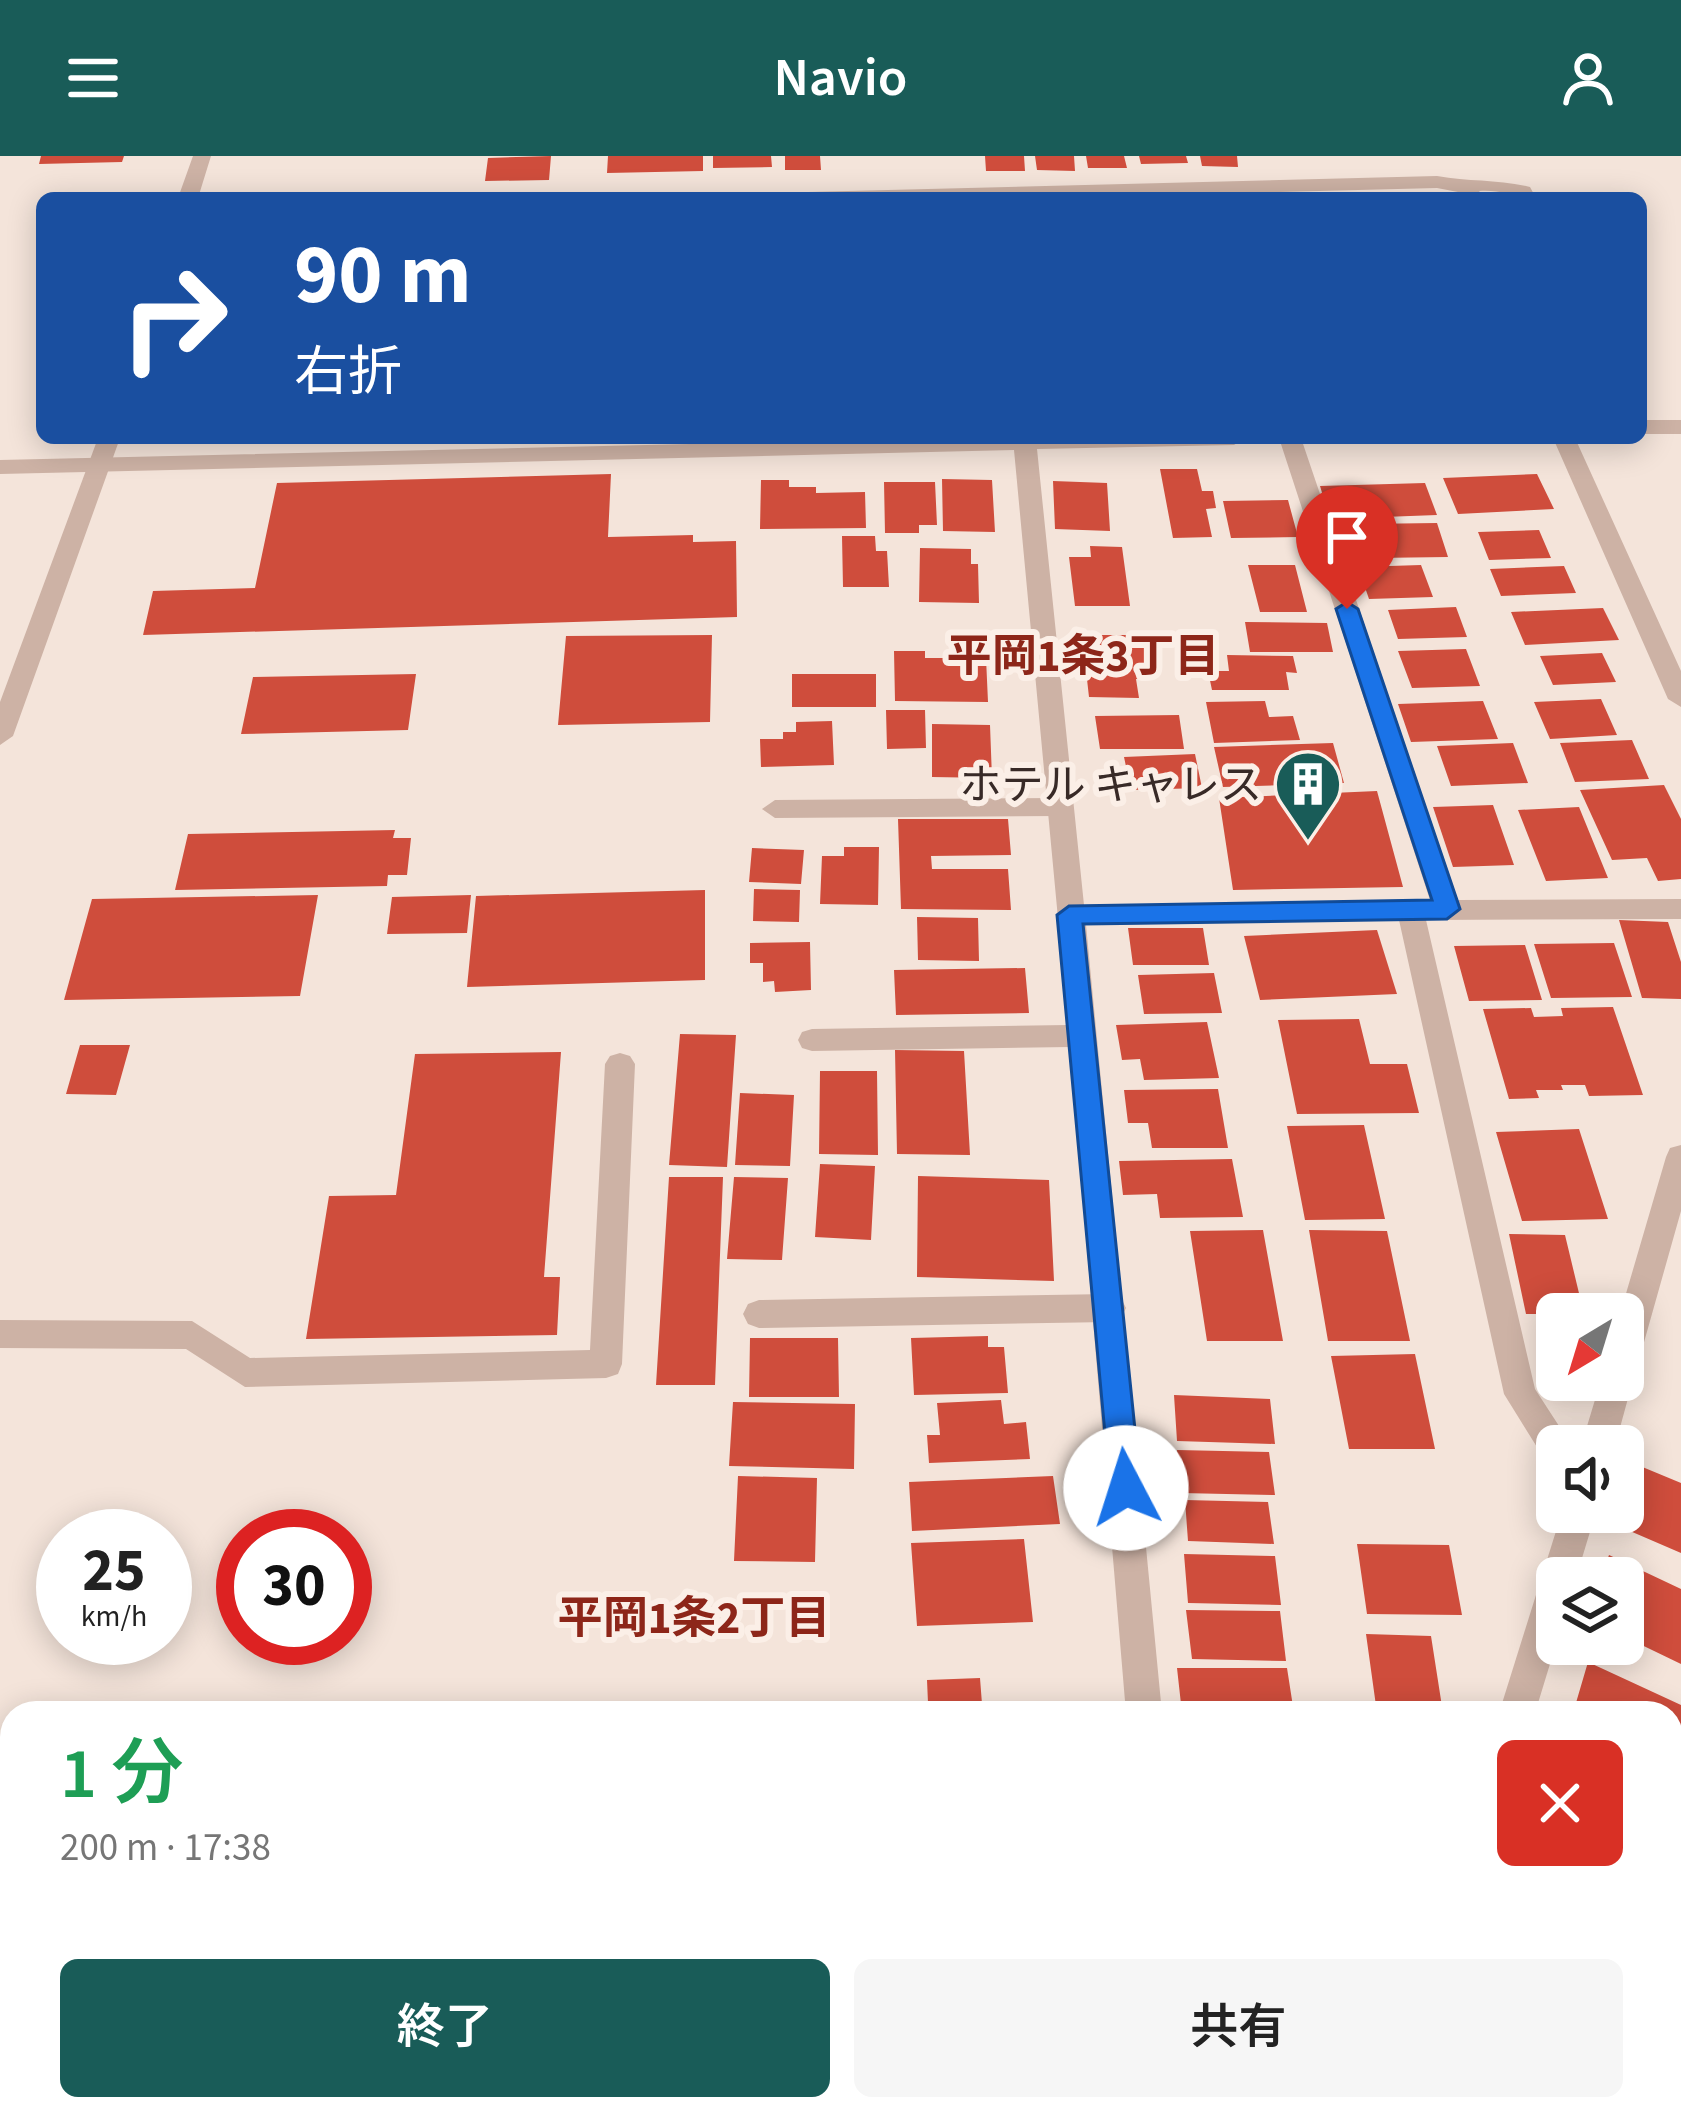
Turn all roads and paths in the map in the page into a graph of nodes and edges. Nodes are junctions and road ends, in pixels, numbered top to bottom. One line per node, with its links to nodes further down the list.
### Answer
1 (202, 156): 3 (street)
2 (1341, 191): 4 (street); 5 (street)
3 (190, 192)
4 (1240, 192)
5 (1466, 192)
6 (1472, 192): 7 (street)
7 (1523, 192)
8 (1647, 427): 9 (street)
9 (1681, 427)
10 (107, 444): 15 (street)
11 (1025, 444): 14 (street); 19 (street)
12 (1292, 444): 21 (street)
13 (1567, 444): 17 (street)
14 (582, 446): 15 (street)
15 (100, 463): 16 (street); 18 (street)
16 (0, 467)
17 (1681, 699)
18 (0, 736)
19 (1059, 807): 20 (street); 24 (street)
20 (775, 809)
21 (1447, 909): 22 (street); 23 (street)
22 (1681, 909)
23 (1410, 910): 24 (street); 33 (street)
24 (1069, 915): 25 (street)
25 (1083, 1036): 26 (street); 30 (street)
26 (812, 1040)
27 (620, 1064): 32 (street)
28 (1681, 1157): 29 (street)
29 (1642, 1293)
30 (1111, 1308): 31 (street); 35 (street)
31 (759, 1314)
32 (0, 1334)
33 (1541, 1425)
34 (1536, 1652): 36 (street)
35 (1143, 1701)
36 (1521, 1701)

